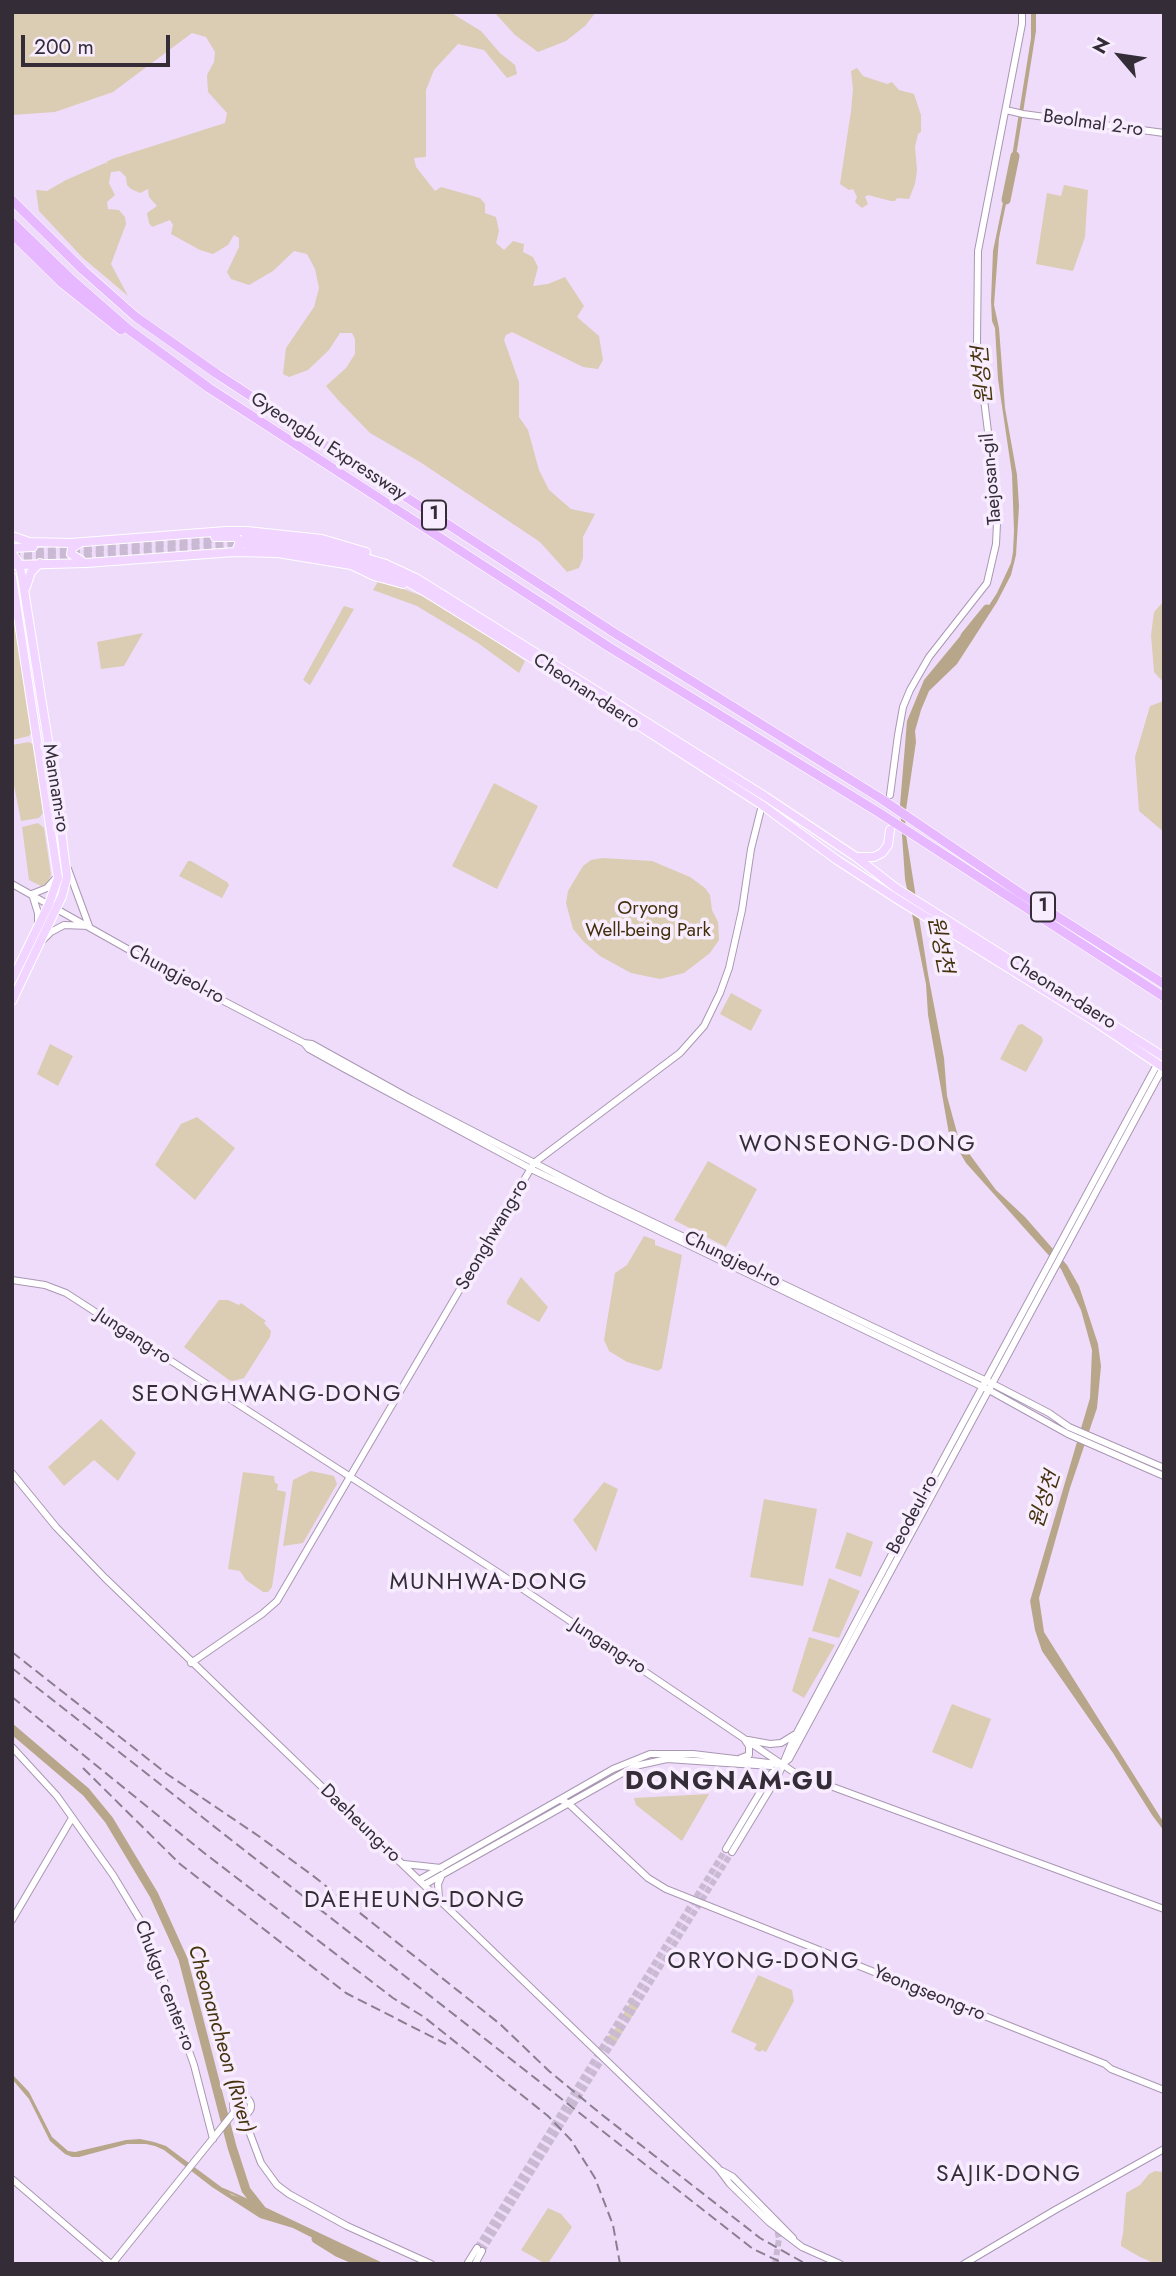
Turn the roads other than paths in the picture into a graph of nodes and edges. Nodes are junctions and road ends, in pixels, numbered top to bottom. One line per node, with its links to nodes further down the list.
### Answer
1 (1022, 12): 2 (street, Taejosan-gil)
2 (1008, 110): 3 (street, Beolmal 2-ro); 21 (street, Taejosan-gil)
3 (1164, 133)
4 (12, 200): 35 (highway, Gyeongbu Expressway / 1)
5 (12, 222): 7 (highway, Gyeongbu Expressway / 1)
6 (12, 234): 7 (highway)
7 (209, 388): 36 (highway, Gyeongbu Expressway / 1)
8 (12, 536): 11 (main road)
9 (161, 536): 10 (main road); 13 (main road); 18 (main road)
10 (83, 542): 11 (main road); 14 (main road)
11 (71, 543): 12 (main road)
12 (12, 551): 16 (main road)
13 (231, 552): 14 (main road); 19 (main road)
14 (86, 562): 15 (main road)
15 (40, 563): 16 (main road); 20 (main road)
16 (16, 565): 20 (main road, Mannam-ro)
17 (12, 577): 20 (main road, Mannam-ro)
18 (416, 578): 19 (main road, Cheonan-daero); 24 (main road, Cheonan-daero)
19 (427, 593): 22 (main road, Cheonan-daero)
20 (17, 595): 25 (main road, Mannam-ro); 26 (main road, Mannam-ro)
21 (890, 796)
22 (762, 805): 29 (main road, Cheonan-daero); 39 (street, Seonghwang-ro)
23 (890, 830): 24 (main road)
24 (856, 857): 29 (main road, Cheonan-daero)
25 (67, 867): 26 (main road, Mannam-ro); 31 (street)
26 (61, 875): 28 (street); 30 (main road, Mannam-ro)
27 (12, 884): 28 (street, Chungjeol-ro)
28 (32, 894): 30 (street, Chungjeol-ro); 32 (street)
29 (903, 897): 38 (main road, Cheonan-daero); 38 (main road, Cheonan-daero)
30 (53, 906): 31 (street, Chungjeol-ro); 32 (main road, Mannam-ro); 33 (main road, Mannam-ro)
31 (89, 926): 33 (street); 39 (street, Chungjeol-ro)
32 (37, 929): 33 (main road, Mannam-ro)
33 (35, 942): 34 (main road, Mannam-ro); 37 (main road, Mannam-ro)
34 (12, 979)
35 (1164, 984)
36 (1164, 997)
37 (12, 1001)
38 (1162, 1063): 41 (street, Beodeul-ro)
39 (532, 1166): 41 (street, Chungjeol-ro); 46 (street, Seonghwang-ro)
40 (12, 1280): 46 (street, Jungang-ro)
41 (986, 1385): 42 (street, Chungjeol-ro); 48 (street, Beodeul-ro); 52 (street, Beodeul-ro)
42 (1096, 1443): 43 (street); 45 (street)
43 (1164, 1468)
44 (12, 1473): 47 (street, Daeheung-ro)
45 (1164, 1476)
46 (351, 1477): 47 (street, Seonghwang-ro); 49 (street, Jungang-ro)
47 (191, 1663): 56 (street, Daeheung-ro)
48 (800, 1728): 49 (street); 52 (street, Beodeul-ro)
49 (744, 1739): 51 (street); 52 (street, Jungang-ro)
50 (12, 1747): 54 (street, Chukgu center-ro)
51 (738, 1758): 52 (street); 53 (street)
52 (782, 1765): 53 (street); 55 (street); 60 (street, Jungang-ro)
53 (564, 1802): 57 (street); 62 (street, Yeongseong-ro)
54 (72, 1818): 61 (street); 65 (street, Chukgu center-ro)
55 (729, 1850)
56 (401, 1863): 57 (street); 58 (street, Daeheung-ro)
57 (443, 1871): 58 (street); 59 (street)
58 (421, 1882): 59 (street, Daeheung-ro)
59 (439, 1899): 67 (street, Daeheung-ro)
60 (1164, 1909)
61 (12, 1920)
62 (1164, 2090)
63 (235, 2111): 64 (street); 64 (street); 65 (street)
64 (243, 2115): 71 (street)
65 (214, 2138): 70 (street)
66 (1164, 2150): 75 (street)
67 (718, 2168): 69 (street); 74 (street, Daeheung-ro)
68 (12, 2179): 70 (street)
69 (772, 2220)
70 (111, 2264)
71 (431, 2264)
72 (467, 2264): 73 (street)
73 (475, 2264)
74 (840, 2264)
75 (964, 2264)

